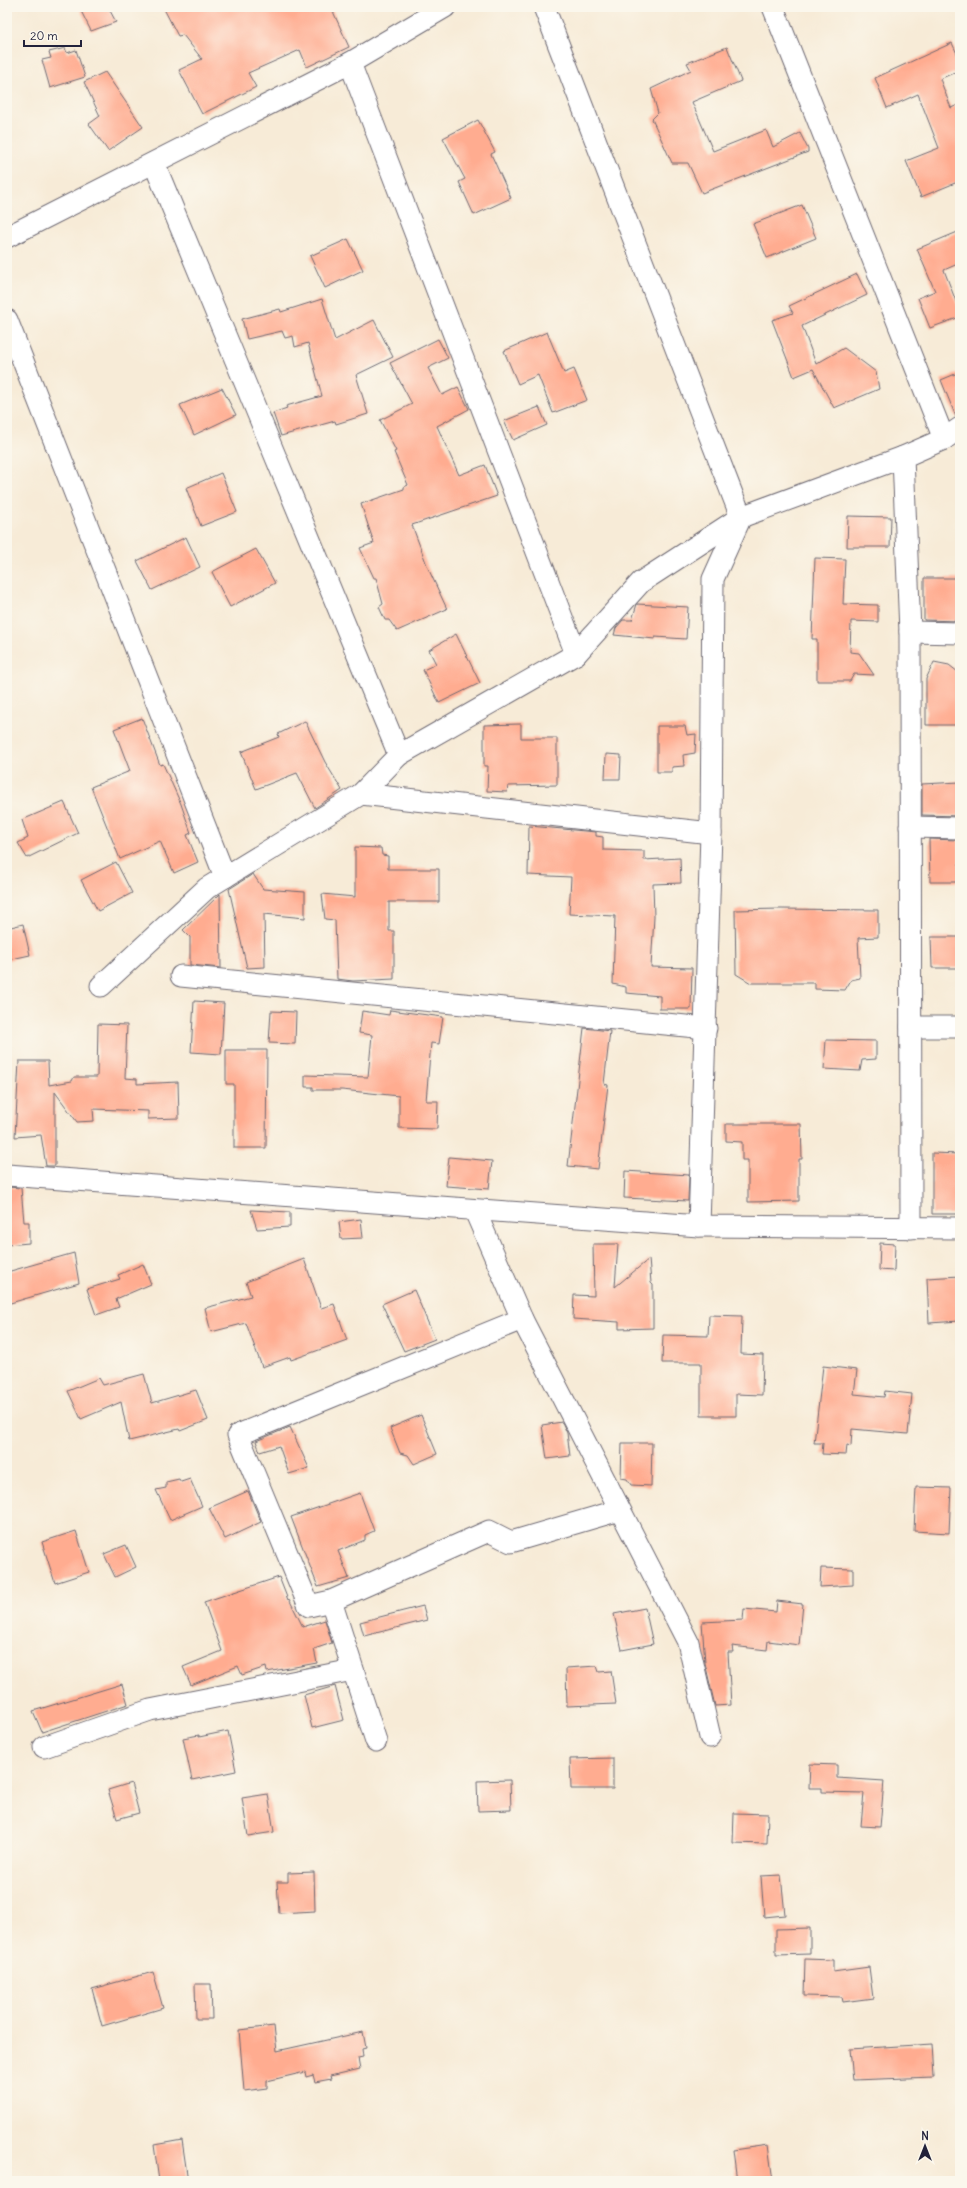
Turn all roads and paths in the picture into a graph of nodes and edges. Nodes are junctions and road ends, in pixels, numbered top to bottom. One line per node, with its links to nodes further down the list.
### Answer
1 (445, 7): 4 (street)
2 (544, 7): 10 (street)
3 (773, 7): 8 (street)
4 (350, 63): 5 (street); 13 (street)
5 (154, 163): 6 (street); 14 (street)
6 (7, 237)
7 (7, 320): 19 (street)
8 (952, 433): 9 (street)
9 (903, 457): 10 (street); 11 (street)
10 (742, 517): 13 (street); 18 (street)
11 (910, 632): 12 (street); 16 (street)
12 (960, 633)
13 (576, 654): 14 (street)
14 (399, 755): 15 (street)
15 (361, 794): 18 (street); 19 (street)
16 (910, 828): 17 (street); 22 (street)
17 (960, 828)
18 (711, 832): 24 (street)
19 (225, 877): 21 (street)
20 (181, 976): 24 (street)
21 (101, 986)
22 (911, 1027): 23 (street); 28 (street)
23 (960, 1027)
24 (706, 1028): 27 (street)
25 (7, 1175): 26 (street)
26 (475, 1211): 27 (street); 30 (street)
27 (699, 1226): 28 (street)
28 (911, 1228): 29 (street)
29 (960, 1228)
30 (522, 1319): 31 (street); 32 (street)
31 (617, 1504): 32 (street); 34 (street)
32 (331, 1602): 33 (street)
33 (353, 1670): 35 (street); 36 (street)
34 (710, 1736)
35 (376, 1741)
36 (44, 1747)

